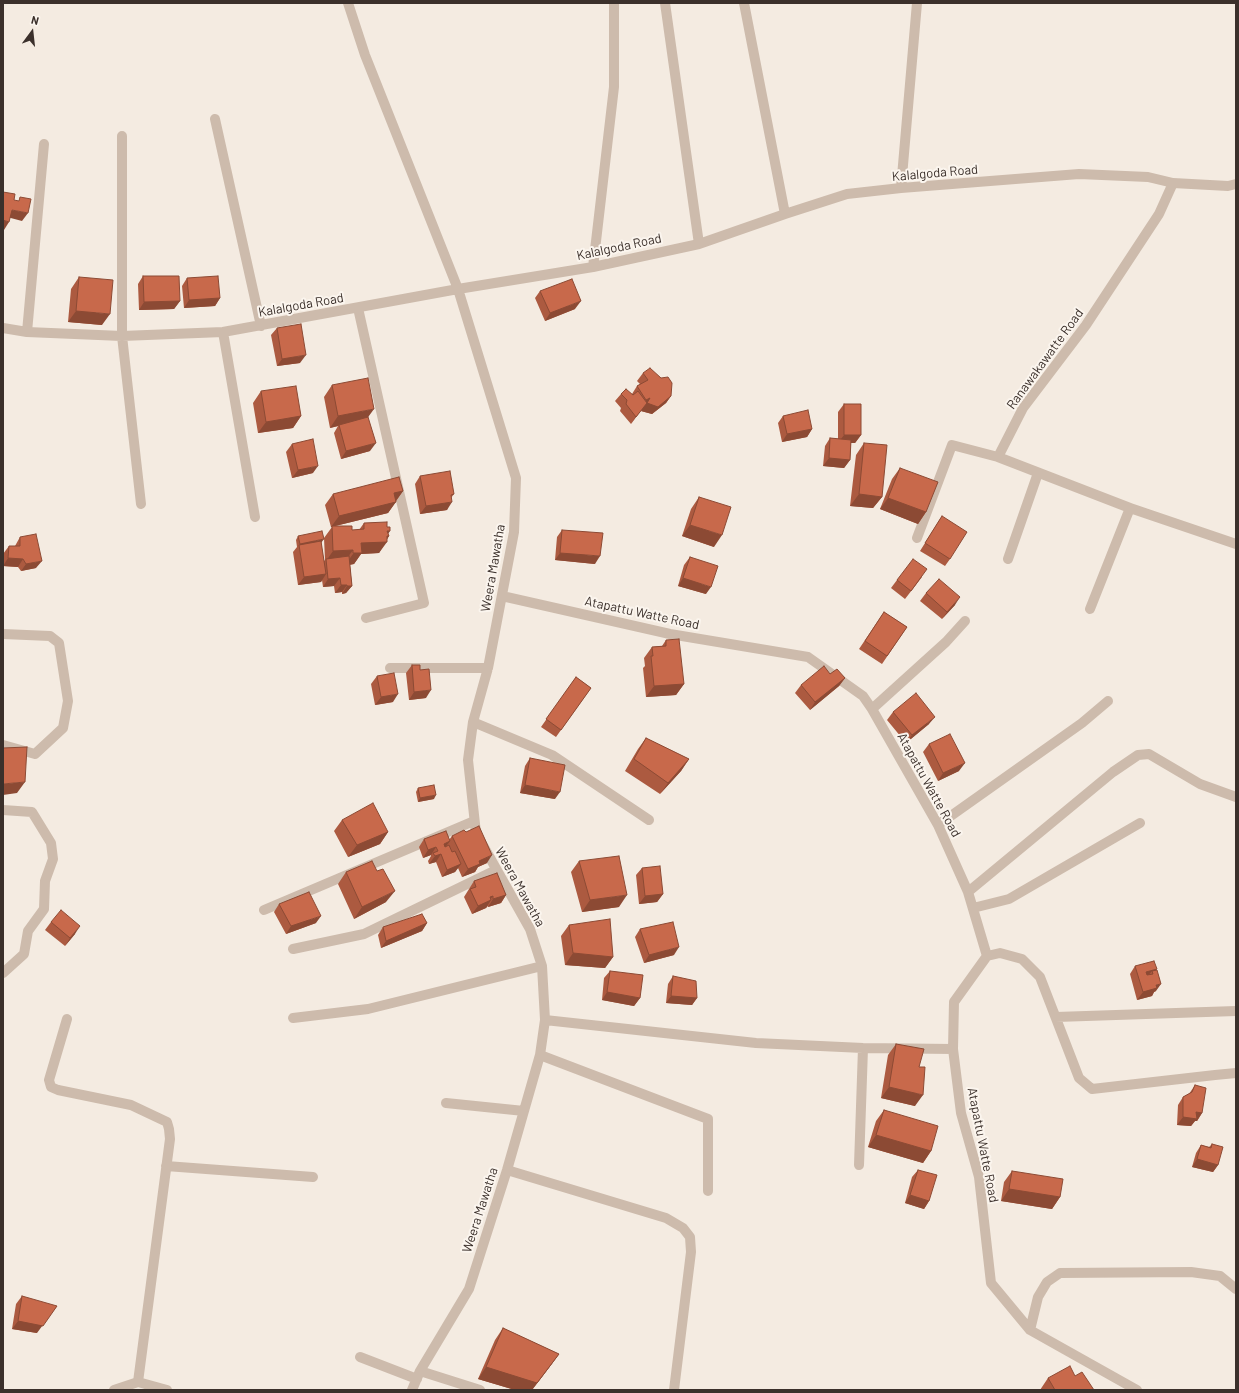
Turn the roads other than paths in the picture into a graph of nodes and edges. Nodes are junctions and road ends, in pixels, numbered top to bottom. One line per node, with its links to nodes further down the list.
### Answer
1 (348, 3): 15 (street, Weera Mawatha)
2 (614, 3): 14 (street)
3 (665, 3): 13 (street)
4 (744, 3): 12 (street)
5 (916, 3): 11 (street)
6 (215, 119): 17 (street)
7 (122, 136): 21 (street)
8 (44, 144): 19 (street)
9 (1173, 183): 10 (street, Kalalgoda Road); 11 (street, Kalalgoda Road); 22 (street, Ranawakawatte Road)
10 (1236, 184)
11 (901, 188): 12 (street, Kalalgoda Road)
12 (785, 214): 13 (street, Kalalgoda Road)
13 (699, 244): 14 (street, Kalalgoda Road)
14 (594, 267): 15 (street, Kalalgoda Road)
15 (458, 289): 16 (street, Kalalgoda Road); 30 (street, Weera Mawatha)
16 (358, 308): 17 (street, Kalalgoda Road); 32 (street)
17 (262, 326): 20 (street, Kalalgoda Road)
18 (3, 328): 19 (street, Kalalgoda Road)
19 (27, 332): 21 (street, Kalalgoda Road)
20 (223, 332): 21 (street, Kalalgoda Road); 26 (street)
21 (122, 336): 24 (street)
22 (998, 457): 23 (street); 27 (street)
23 (1038, 473): 25 (street); 29 (street)
24 (141, 504)
25 (1130, 508): 28 (street); 31 (street)
26 (255, 517)
27 (917, 538)
28 (1236, 544)
29 (1008, 559)
30 (502, 596): 36 (street, Weera Mawatha); 38 (street, Atapattu Watte Road)
31 (1090, 609)
32 (366, 618)
33 (965, 621): 38 (street)
34 (3, 634): 40 (street)
35 (390, 668): 36 (street)
36 (488, 668): 39 (street, Weera Mawatha)
37 (1108, 701): 46 (street)
38 (872, 709): 46 (street, Atapattu Watte Road)
39 (473, 722): 43 (street); 44 (street, Weera Mawatha)
40 (3, 745)
41 (1236, 797): 48 (street)
42 (3, 810): 54 (street)
43 (649, 820)
44 (474, 821): 47 (street, Weera Mawatha); 50 (street)
45 (1140, 823): 49 (street)
46 (938, 825): 48 (street, Atapattu Watte Road)
47 (496, 870): 51 (street); 53 (street, Weera Mawatha)
48 (968, 892): 49 (street, Atapattu Watte Road)
49 (973, 908): 52 (street, Atapattu Watte Road)
50 (264, 910)
51 (293, 949)
52 (988, 956): 56 (street); 61 (street, Atapattu Watte Road)
53 (542, 966): 57 (street); 59 (street, Weera Mawatha)
54 (3, 973)
55 (1236, 1011): 56 (street)
56 (1056, 1017): 63 (street)
57 (293, 1018)
58 (67, 1019): 67 (street)
59 (545, 1020): 60 (street); 62 (street, Weera Mawatha)
60 (863, 1048): 61 (street); 66 (street)
61 (953, 1049): 72 (street, Atapattu Watte Road)
62 (540, 1055): 65 (street, Weera Mawatha); 70 (street)
63 (1236, 1073)
64 (446, 1103): 65 (street)
65 (524, 1111): 68 (street, Weera Mawatha)
66 (859, 1165)
67 (166, 1166): 69 (street); 75 (street)
68 (507, 1170): 74 (street, Weera Mawatha); 81 (street)
69 (313, 1178)
70 (708, 1191)
71 (1236, 1289): 72 (street)
72 (1030, 1330): 76 (street, Atapattu Watte Road)
73 (360, 1356): 74 (street)
74 (419, 1375): 79 (street, Weera Mawatha); 80 (street)
75 (138, 1382): 77 (street); 78 (street)
76 (1134, 1389)
77 (114, 1390)
78 (167, 1390)
79 (412, 1390)
80 (480, 1390)
81 (674, 1390)

